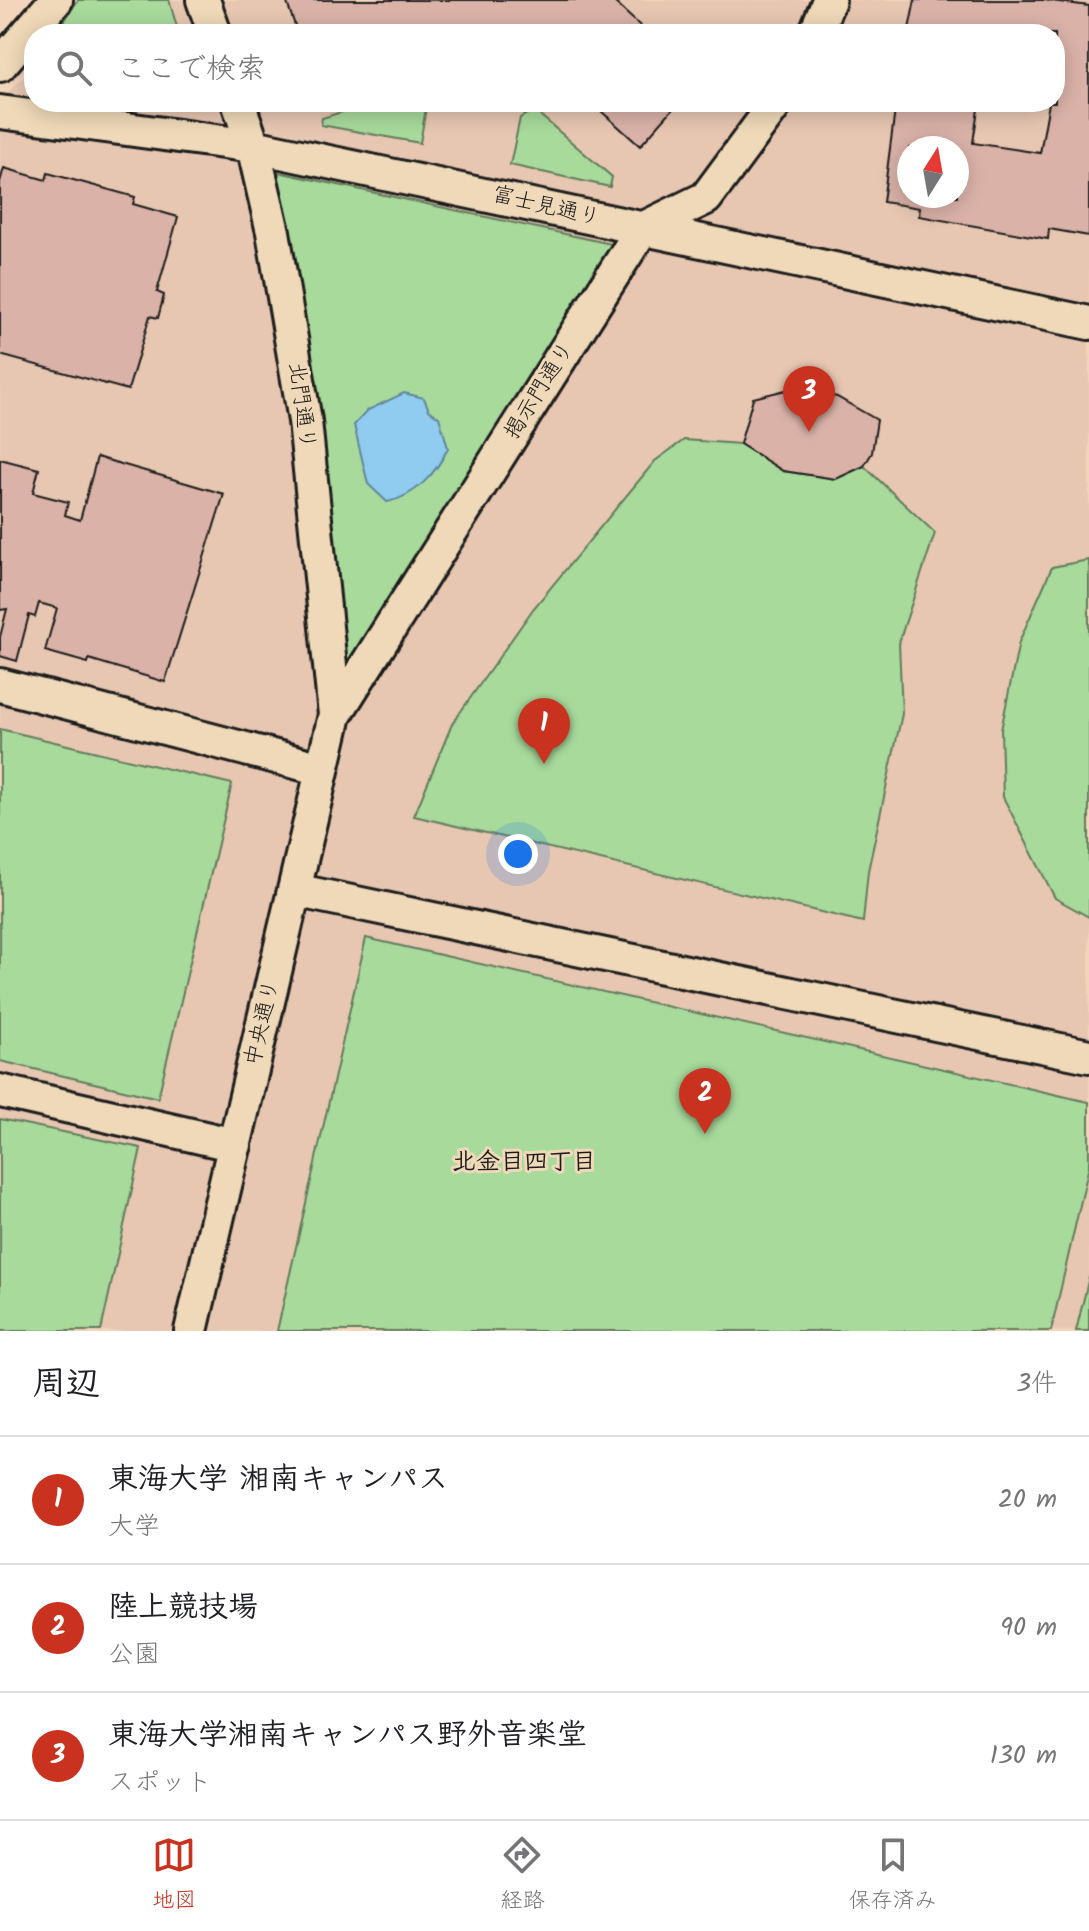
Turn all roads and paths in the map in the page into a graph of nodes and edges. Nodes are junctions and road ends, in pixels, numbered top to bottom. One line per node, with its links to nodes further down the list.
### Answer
1 (56, 0): 4 (street)
2 (203, 0): 5 (street)
3 (829, 0): 6 (street)
4 (35, 24)
5 (211, 24)
6 (819, 24)
7 (24, 37): 8 (street)
8 (0, 65)
9 (0, 112): 12 (street, 富士見通り)
10 (241, 112): 12 (street, 北門通り)
11 (770, 112): 13 (street)
12 (253, 146): 13 (street, 富士見通り); 16 (street, 北門通り)
13 (642, 229): 14 (street, 富士見通り); 16 (street, 掲示門通り)
14 (1089, 323)
15 (0, 685): 17 (street)
16 (335, 715): 17 (street, 中央通り)
17 (322, 769): 18 (street, 中央通り)
18 (294, 890): 19 (street); 21 (street, 中央通り)
19 (1089, 1056)
20 (0, 1091): 21 (street)
21 (235, 1145): 22 (street, 中央通り)
22 (191, 1331)

